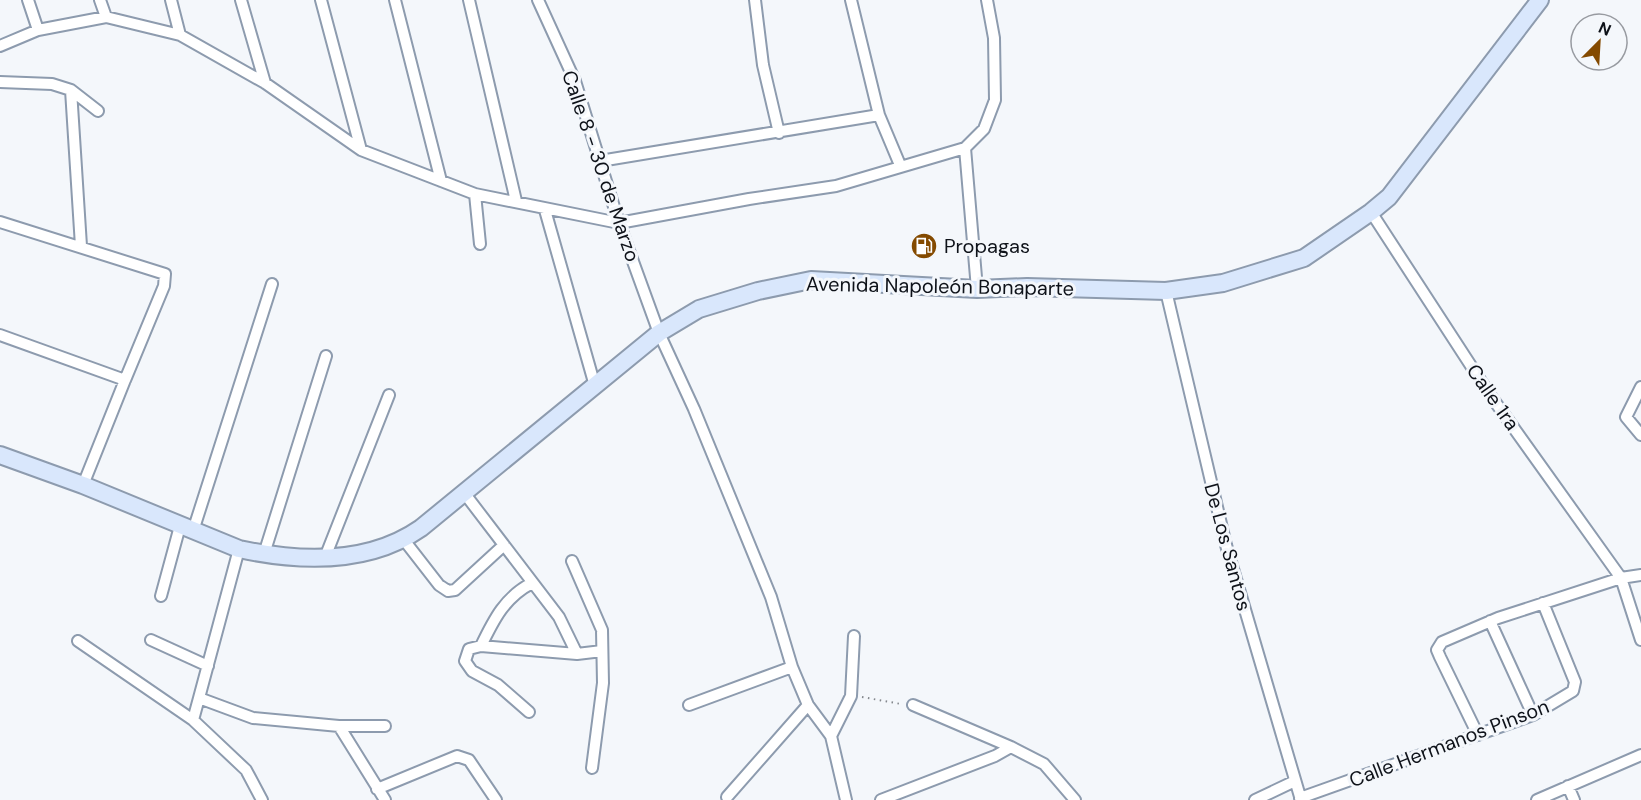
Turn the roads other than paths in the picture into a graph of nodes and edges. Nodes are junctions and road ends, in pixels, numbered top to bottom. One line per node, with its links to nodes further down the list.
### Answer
1 (28, 0): 14 (street)
2 (100, 0): 13 (street)
3 (171, 0): 15 (street)
4 (241, 0): 18 (street)
5 (321, 0): 24 (street)
6 (395, 0): 27 (street)
7 (469, 0): 29 (street)
8 (538, 0): 25 (street, Calle 8 - 30 de Marzo)
9 (755, 0): 22 (street)
10 (851, 0): 21 (street)
11 (987, 0): 23 (street)
12 (1540, 0): 32 (main road, Avenida Napoleón Bonaparte)
13 (106, 17): 14 (street); 15 (street)
14 (38, 30): 16 (street)
15 (180, 35): 18 (street)
16 (0, 46)
17 (0, 82): 19 (street)
18 (265, 83): 24 (street)
19 (71, 90): 20 (street); 36 (street)
20 (98, 111)
21 (879, 115): 22 (street); 26 (street)
22 (779, 134): 25 (street)
23 (965, 148): 26 (street); 38 (street)
24 (361, 150): 27 (street)
25 (600, 161): 34 (street, Calle 8 - 30 de Marzo)
26 (900, 165): 34 (street)
27 (441, 180): 28 (street)
28 (476, 194): 29 (street); 35 (street)
29 (516, 201): 31 (street)
30 (0, 208): 33 (street)
31 (545, 210): 34 (street); 44 (street)
32 (1371, 212): 39 (main road, Avenida Napoleón Bonaparte); 59 (street, Calle 1ra)
33 (2, 222): 36 (street)
34 (619, 223): 40 (street, Calle 8 - 30 de Marzo)
35 (480, 244)
36 (81, 246): 43 (street)
37 (272, 284): 51 (street)
38 (977, 289): 39 (main road, Avenida Napoleón Bonaparte); 40 (main road, Avenida Napoleón Bonaparte)
39 (1166, 291): 87 (street, De Los Santos)
40 (659, 333): 44 (main road, Avenida Napoleón Bonaparte); 72 (street, Calle 8 - 30 de Marzo)
41 (0, 335): 43 (street)
42 (326, 356): 55 (street)
43 (125, 380): 49 (street)
44 (595, 386): 50 (main road, Avenida Napoleón Bonaparte)
45 (1641, 387): 47 (street)
46 (390, 395): 56 (street)
47 (1641, 435)
48 (0, 455): 49 (main road, Avenida Napoleón Bonaparte)
49 (84, 485): 51 (main road, Avenida Napoleón Bonaparte)
50 (465, 494): 52 (main road, Avenida Napoleón Bonaparte); 53 (street)
51 (187, 529): 54 (main road, Avenida Napoleón Bonaparte); 61 (street)
52 (404, 540): 53 (street); 56 (main road, Avenida Napoleón Bonaparte)
53 (504, 545): 60 (street)
54 (239, 549): 55 (main road, Avenida Napoleón Bonaparte); 71 (street)
55 (264, 554): 56 (main road, Avenida Napoleón Bonaparte)
56 (324, 560)
57 (572, 561): 69 (street)
58 (1641, 575): 59 (street)
59 (1622, 578): 62 (street); 66 (street, Calle 1ra)
60 (532, 583): 68 (street); 70 (street)
61 (161, 596)
62 (1543, 603): 63 (street); 78 (street, Calle Hermanos Pinson)
63 (1490, 621): 78 (street); 82 (street)
64 (854, 636): 83 (street)
65 (151, 640): 71 (street)
66 (1641, 640)
67 (78, 641): 79 (street)
68 (481, 646): 70 (street); 77 (street)
69 (602, 651): 70 (street); 86 (street)
70 (577, 654)
71 (208, 666): 73 (street)
72 (792, 667): 74 (street); 75 (street, Calle 8 - 30 de Marzo)
73 (199, 698): 79 (street); 80 (street)
74 (689, 705)
75 (808, 705): 83 (street, Calle 8 - 30 de Marzo); 90 (street)
76 (912, 705): 84 (street)
77 (529, 712)
78 (1533, 715): 82 (street, Calle Hermanos Pinson)
79 (193, 720): 93 (street)
80 (339, 726): 81 (street); 89 (street)
81 (385, 726)
82 (1478, 735): 92 (street, Calle Hermanos Pinson)
83 (831, 736): 96 (street)
84 (1011, 747): 91 (street); 97 (street)
85 (1641, 755): 88 (street)
86 (592, 768)
87 (1295, 781): 92 (street, De Los Santos); 98 (street)
88 (1568, 786): 99 (street); 100 (street)
89 (377, 789): 94 (street); 95 (street)
90 (728, 797)
91 (1071, 798)
92 (1301, 799)
93 (262, 800)
94 (385, 800)
95 (496, 800)
96 (846, 800)
97 (881, 800)
98 (1255, 800)
99 (1537, 800)
100 (1574, 800)

